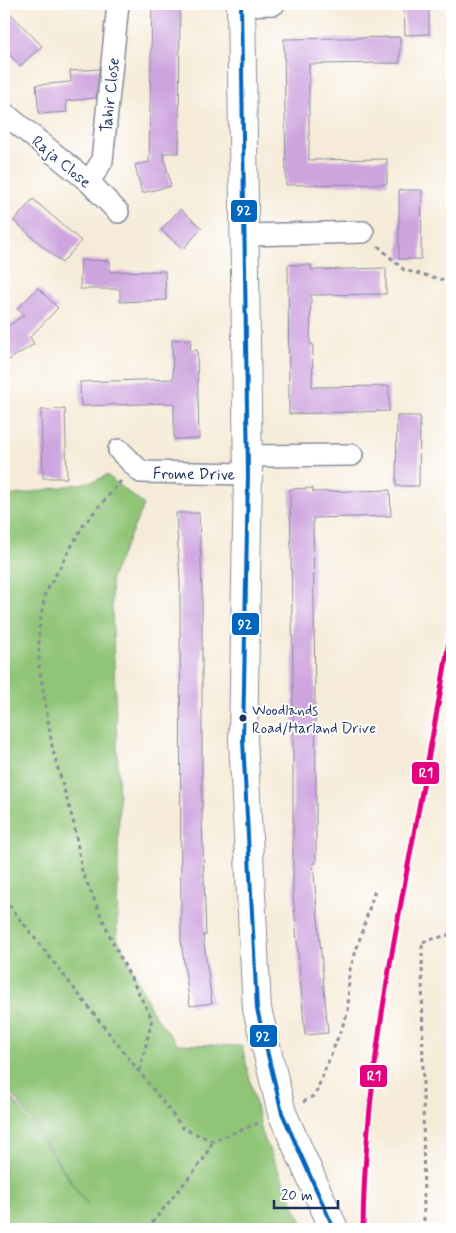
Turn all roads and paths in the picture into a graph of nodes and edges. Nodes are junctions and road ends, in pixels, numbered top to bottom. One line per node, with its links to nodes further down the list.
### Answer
1 (118, 4): 5 (street, Tahir Close)
2 (241, 4): 3 (street); 8 (street)
3 (274, 4)
4 (4, 113): 5 (street, Raja Close)
5 (89, 182): 6 (street, Raja Close)
6 (118, 212)
7 (363, 232): 8 (street); 9 (path)
8 (244, 235): 12 (street)
9 (452, 282)
10 (119, 450): 12 (street, Frome Drive)
11 (352, 455): 12 (street, Frome Drive)
12 (248, 465): 18 (street)
13 (122, 480): 17 (path)
14 (374, 890): 18 (path)
15 (4, 899): 17 (path)
16 (452, 938): 22 (path)
17 (139, 1071): 19 (path)
18 (282, 1113): 19 (path); 21 (street)
19 (213, 1141): 20 (path)
20 (147, 1229)
21 (334, 1229)
22 (424, 1229)

